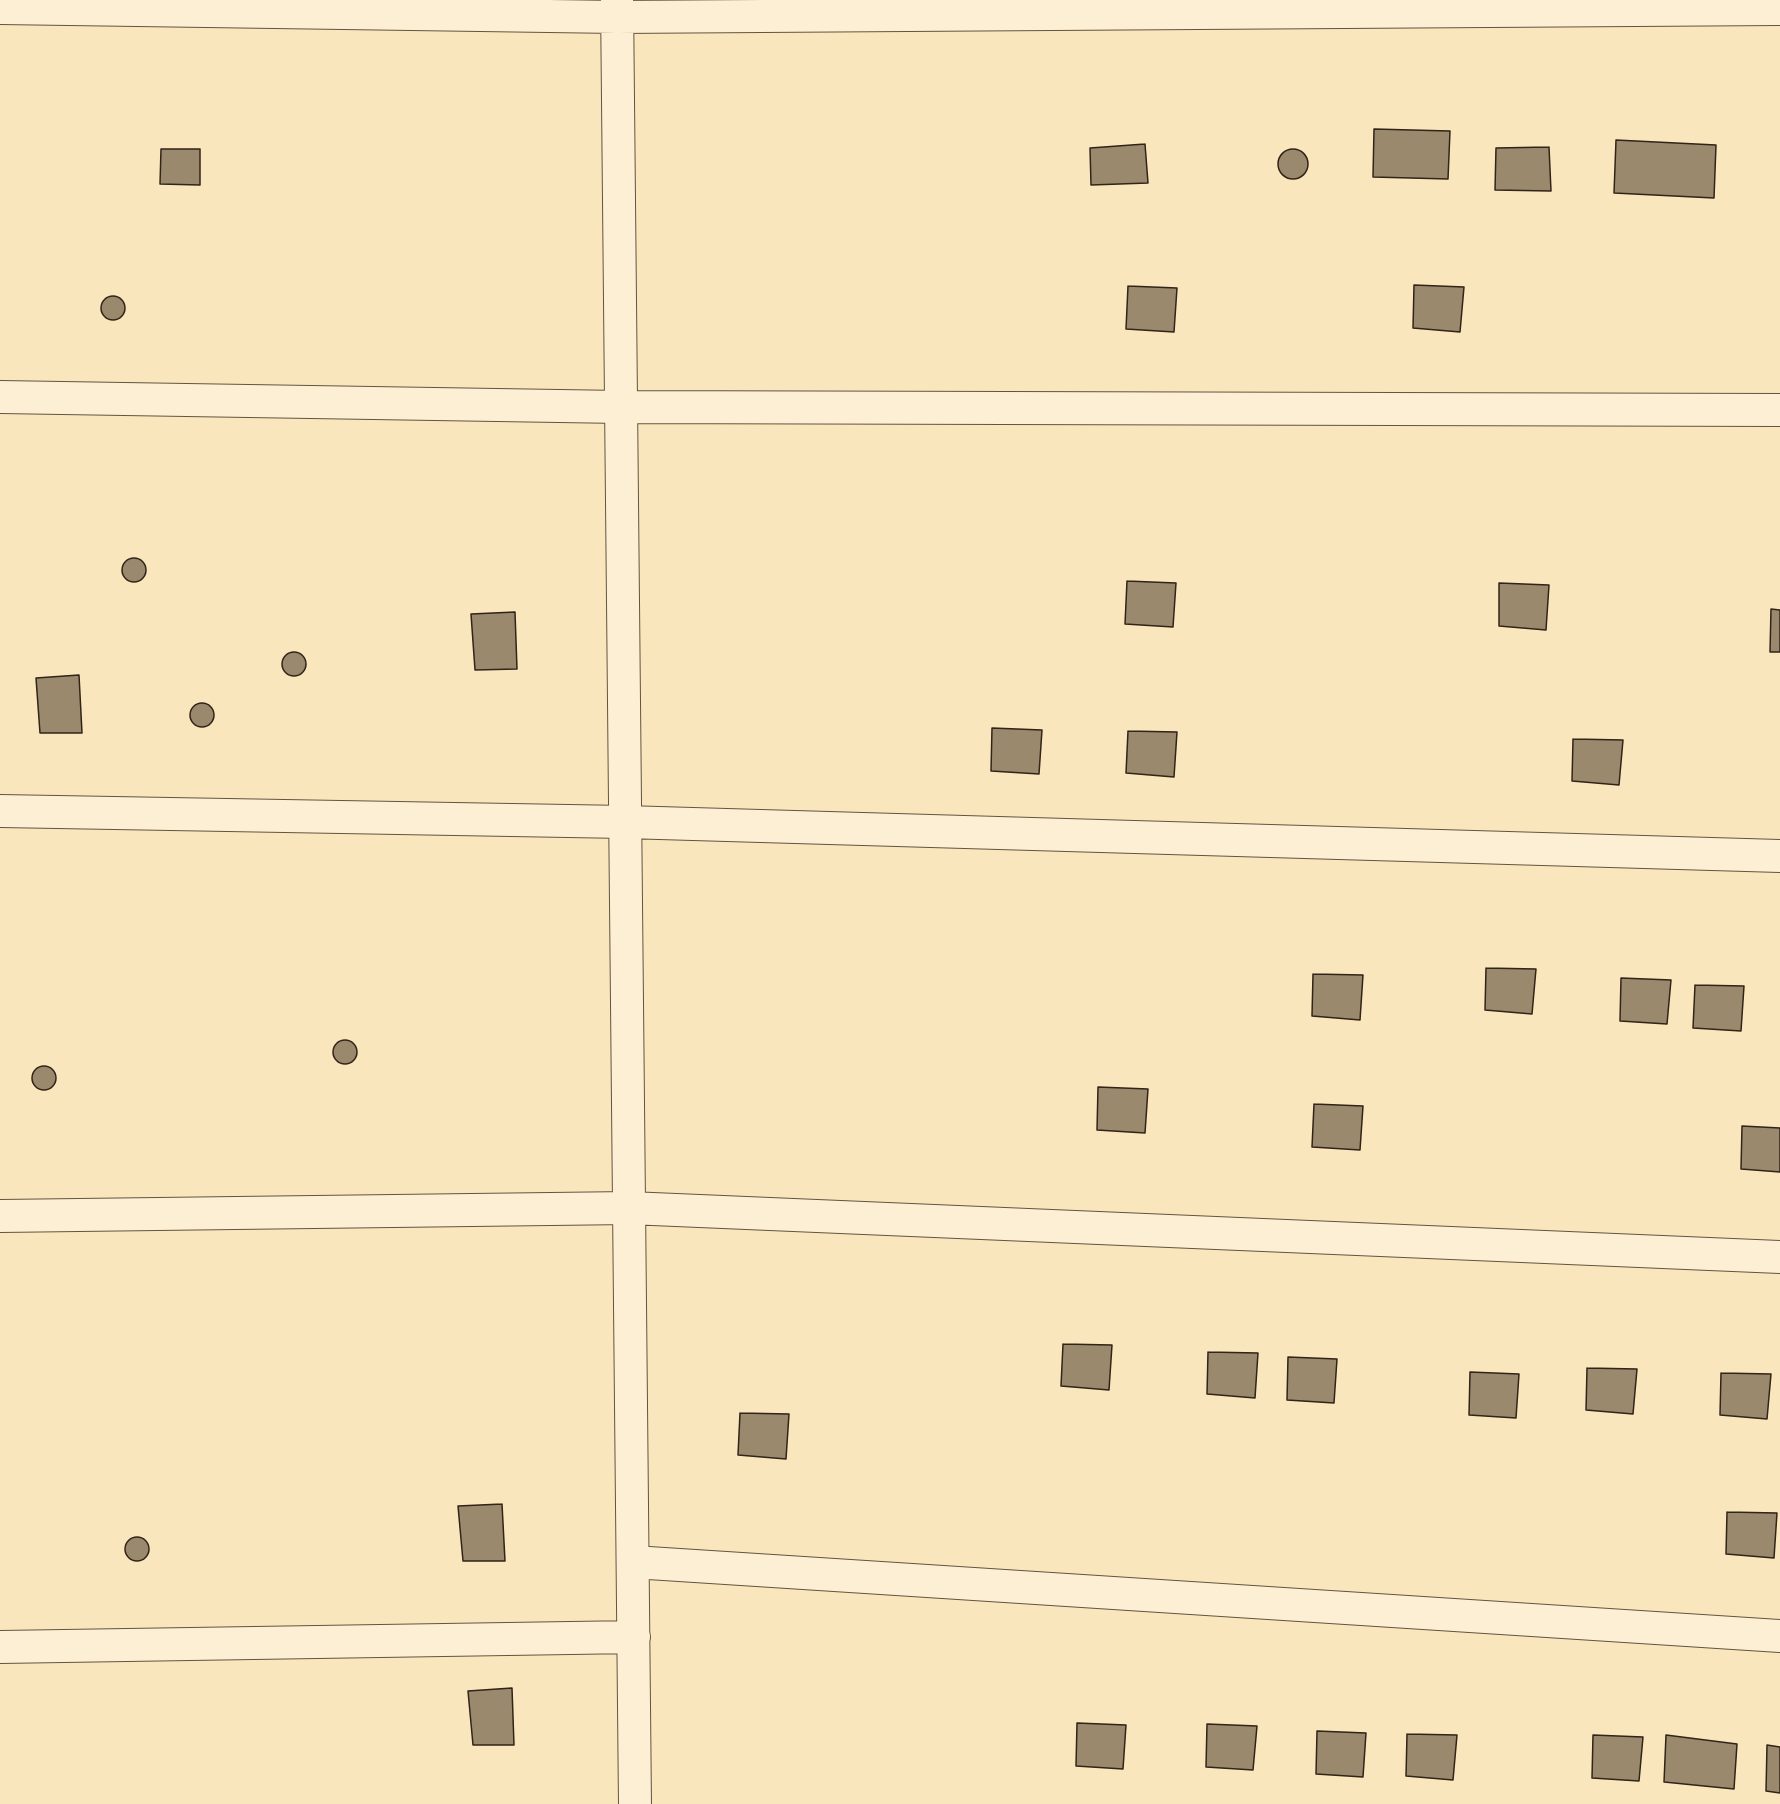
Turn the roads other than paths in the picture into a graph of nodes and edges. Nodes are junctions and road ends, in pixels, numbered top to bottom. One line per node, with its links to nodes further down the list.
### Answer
1 (0, 8): 2 (street)
2 (617, 8): 3 (street); 5 (street)
3 (1780, 9)
4 (0, 397): 5 (street)
5 (621, 407): 6 (street); 8 (street)
6 (1780, 410)
7 (0, 811): 8 (street)
8 (625, 822): 9 (street); 10 (street)
9 (1780, 856)
10 (629, 1208): 11 (street); 12 (street); 13 (street)
11 (0, 1216)
12 (1780, 1257)
13 (633, 1562): 14 (street); 15 (street)
14 (1780, 1636)
15 (634, 1637): 16 (street); 17 (street)
16 (0, 1647)
17 (635, 1804)

